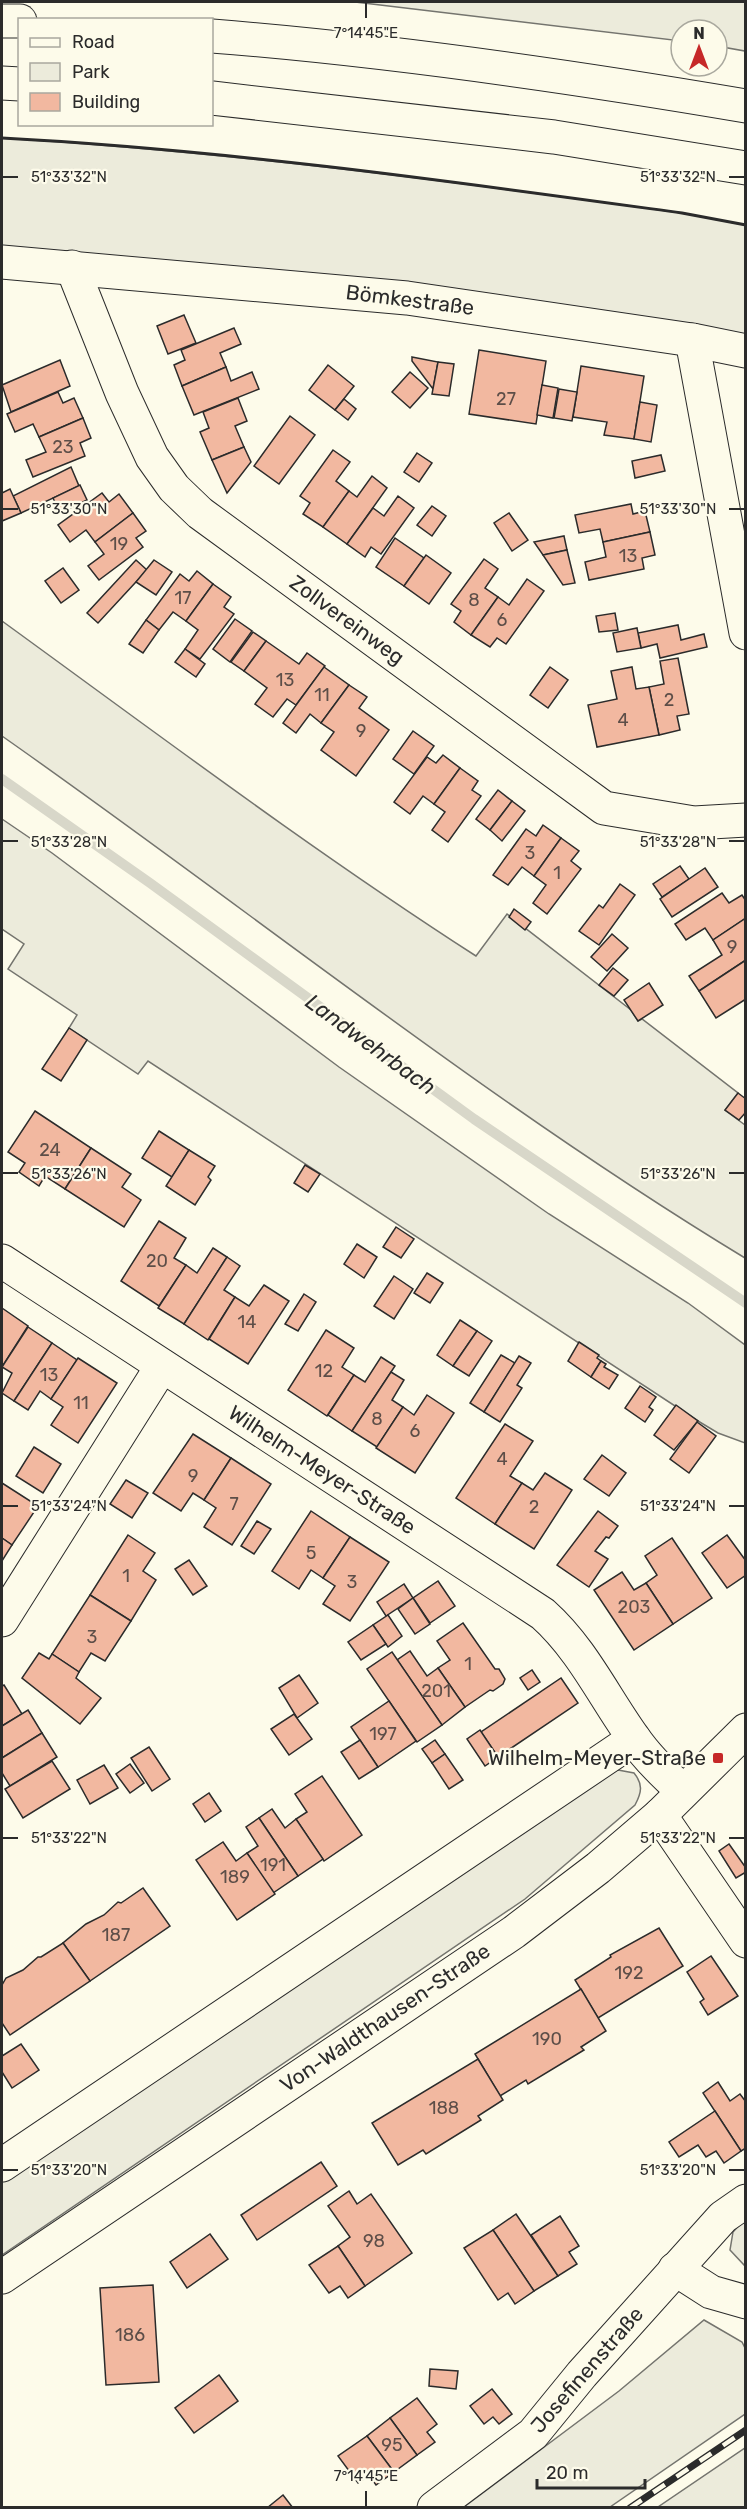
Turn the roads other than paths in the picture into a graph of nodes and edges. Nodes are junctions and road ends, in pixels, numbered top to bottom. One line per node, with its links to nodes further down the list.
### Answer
1 (2, 21): 2 (main road)
2 (18, 21)
3 (213, 36): 7 (main road)
4 (2, 83): 5 (main road)
5 (18, 84)
6 (213, 98): 8 (main road)
7 (746, 106)
8 (746, 168)
9 (2, 262): 10 (main road, Bömkestraße)
10 (72, 267): 11 (main road, Bömkestraße); 14 (main road, Zollvereinweg)
11 (692, 339): 12 (main road, Bömkestraße); 13 (main road)
12 (746, 351)
13 (746, 633)
14 (746, 820)
15 (2, 1261): 16 (main road, Wilhelm-Meyer-Straße)
16 (162, 1366): 17 (main road); 19 (main road, Wilhelm-Meyer-Straße)
17 (2, 1620)
18 (746, 1730): 20 (main road, Von-Waldthausen-Straße)
19 (634, 1739): 20 (main road, Wilhelm-Meyer-Straße); 23 (main road)
20 (683, 1791): 21 (main road, Von-Waldthausen-Straße)
21 (660, 1815): 22 (main road); 26 (main road, Von-Waldthausen-Straße)
22 (746, 1941)
23 (2, 2165)
24 (746, 2201): 25 (main road, Josefinenstraße)
25 (675, 2269): 27 (main road); 28 (main road, Josefinenstraße)
26 (2, 2277)
27 (746, 2302)
28 (434, 2508)

